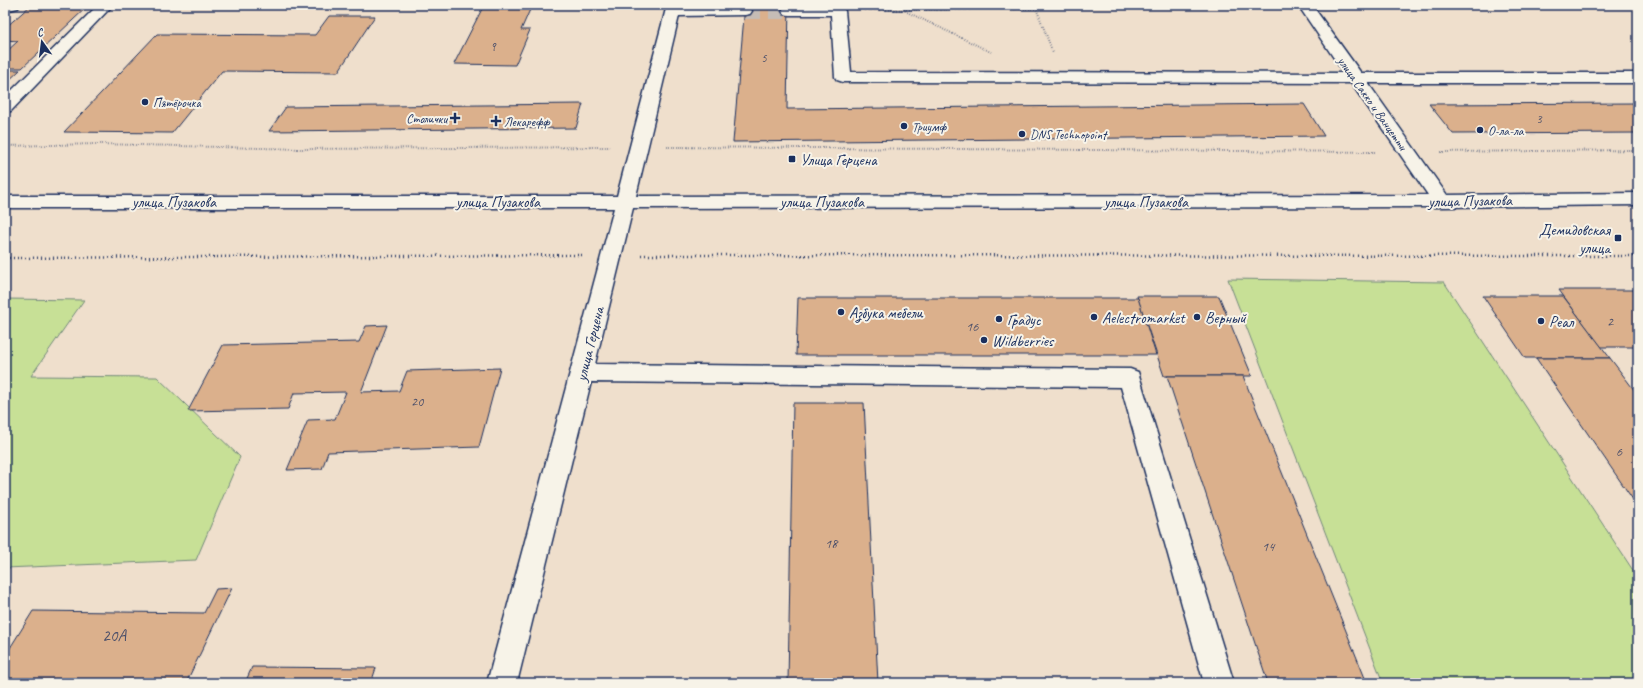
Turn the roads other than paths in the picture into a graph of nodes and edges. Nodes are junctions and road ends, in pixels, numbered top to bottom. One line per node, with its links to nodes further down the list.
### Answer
1 (13, 5): 4 (street)
2 (106, 5): 10 (street)
3 (1305, 5): 8 (street, улица Сакко и Ванцетти)
4 (5, 7)
5 (673, 8): 6 (street); 12 (street, улица Герцена)
6 (745, 11)
7 (789, 11): 8 (street)
8 (1356, 77): 9 (street); 13 (street, улица Сакко и Ванцетти)
9 (1638, 78)
10 (5, 107)
11 (1638, 199): 13 (street, улица Пузакова)
12 (626, 201): 13 (street, улица Пузакова); 14 (street, улица Пузакова); 15 (street, улица Герцена)
13 (1442, 201)
14 (5, 202)
15 (582, 373): 16 (street, улица Герцена); 17 (street)
16 (502, 683)
17 (1219, 683)

